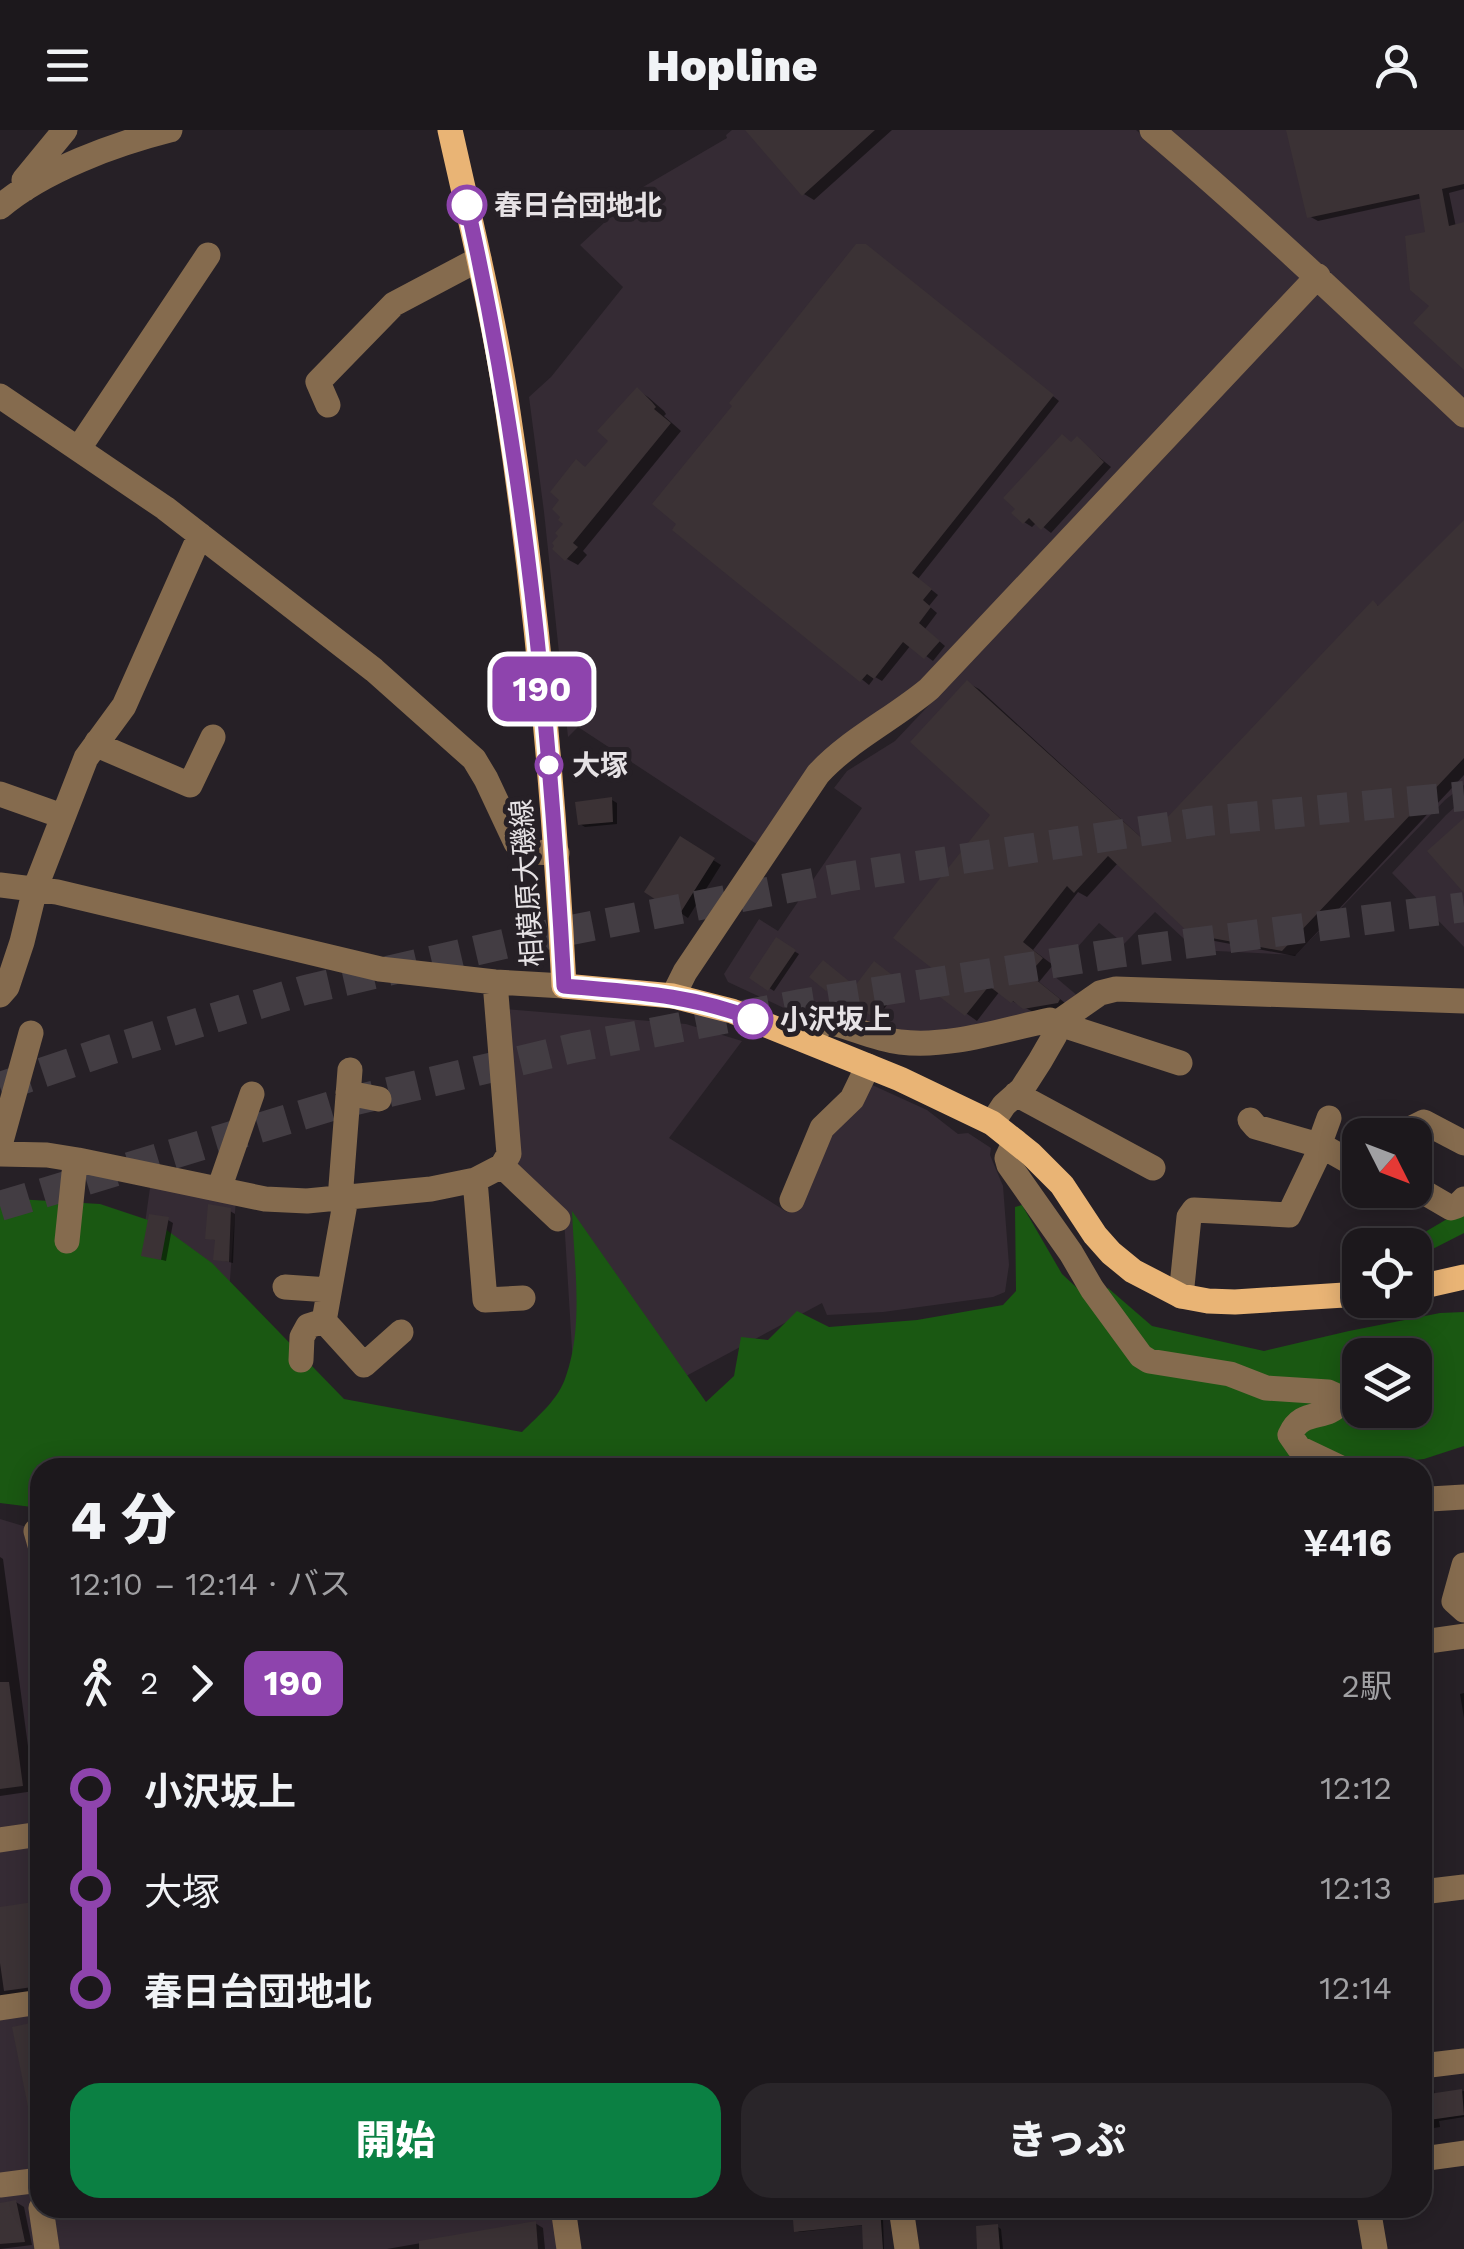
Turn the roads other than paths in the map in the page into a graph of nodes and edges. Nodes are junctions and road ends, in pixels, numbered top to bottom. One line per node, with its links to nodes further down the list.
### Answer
1 (65, 130): 5 (street)
2 (170, 130): 5 (street)
3 (450, 130): 8 (main road, 相模原大磯線)
4 (1152, 130): 9 (street)
5 (25, 189): 6 (street)
6 (0, 207)
7 (208, 254): 13 (street)
8 (480, 259): 11 (street); 19 (main road, 相模原大磯線)
9 (1318, 276): 12 (street); 25 (street)
10 (0, 396): 13 (street)
11 (328, 405)
12 (1464, 414)
13 (79, 448): 14 (street)
14 (200, 535): 16 (street); 19 (street)
15 (213, 736): 16 (street)
16 (98, 742): 18 (street)
17 (0, 794): 18 (street)
18 (62, 816): 21 (street)
19 (557, 853): 23 (main road, 相模原大磯線)
20 (0, 885): 21 (street)
21 (35, 889): 22 (street); 24 (street)
22 (495, 982): 23 (street); 46 (street)
23 (564, 986): 25 (main road, 相模原大磯線)
24 (0, 995)
25 (673, 996): 29 (main road, 相模原大磯線)
26 (1464, 1001): 27 (street)
27 (1057, 1025): 29 (street); 30 (street); 33 (street)
28 (30, 1033): 41 (street)
29 (809, 1041): 31 (main road, 相模原大磯線)
30 (1180, 1063)
31 (868, 1066): 37 (main road, 相模原大磯線); 53 (street)
32 (252, 1094): 49 (street)
33 (1016, 1094): 37 (street); 47 (street)
34 (379, 1099): 51 (street)
35 (1328, 1118): 42 (street)
36 (1250, 1120): 42 (street)
37 (992, 1123): 39 (main road, 相模原大磯線)
38 (1432, 1126): 40 (street)
39 (1015, 1141): 61 (main road, 相模原大磯線); 66 (street)
40 (1464, 1143)
41 (0, 1145)
42 (1322, 1146): 44 (street); 61 (street)
43 (0, 1154): 45 (street)
44 (1342, 1157)
45 (78, 1160): 49 (street); 55 (street)
46 (502, 1166): 48 (street); 54 (street)
47 (1153, 1168)
48 (475, 1180): 51 (street); 62 (street)
49 (220, 1189): 51 (street)
50 (1432, 1197): 52 (street)
51 (343, 1199): 59 (street)
52 (1464, 1199)
53 (792, 1200)
54 (558, 1219)
55 (67, 1241)
56 (1464, 1276): 57 (main road)
57 (1432, 1284)
58 (284, 1287): 59 (street)
59 (329, 1290): 63 (street)
60 (1342, 1295): 61 (main road, 相模原大磯線)
61 (1181, 1296)
62 (523, 1298)
63 (324, 1321): 64 (street); 65 (street)
64 (401, 1332)
65 (302, 1360)
66 (1320, 1458)
67 (1464, 1497): 68 (street)
68 (1432, 1499)
69 (1464, 1565): 70 (street)
70 (1464, 1610)
71 (1464, 1636): 72 (street)
72 (1432, 1641)
73 (30, 1836): 74 (street)
74 (0, 1840)
75 (1464, 1887): 76 (street)
76 (1432, 1891)
77 (30, 2004): 78 (street)
78 (0, 2008)
79 (1464, 2061): 80 (street)
80 (1432, 2065)
81 (1464, 2153): 82 (street)
82 (1432, 2158)
83 (0, 2186): 84 (street)
84 (30, 2186)
85 (42, 2218): 89 (street)
86 (564, 2218): 90 (street)
87 (902, 2218): 91 (street)
88 (1370, 2218): 92 (street)
89 (47, 2249)
90 (569, 2249)
91 (907, 2249)
92 (1375, 2249)

